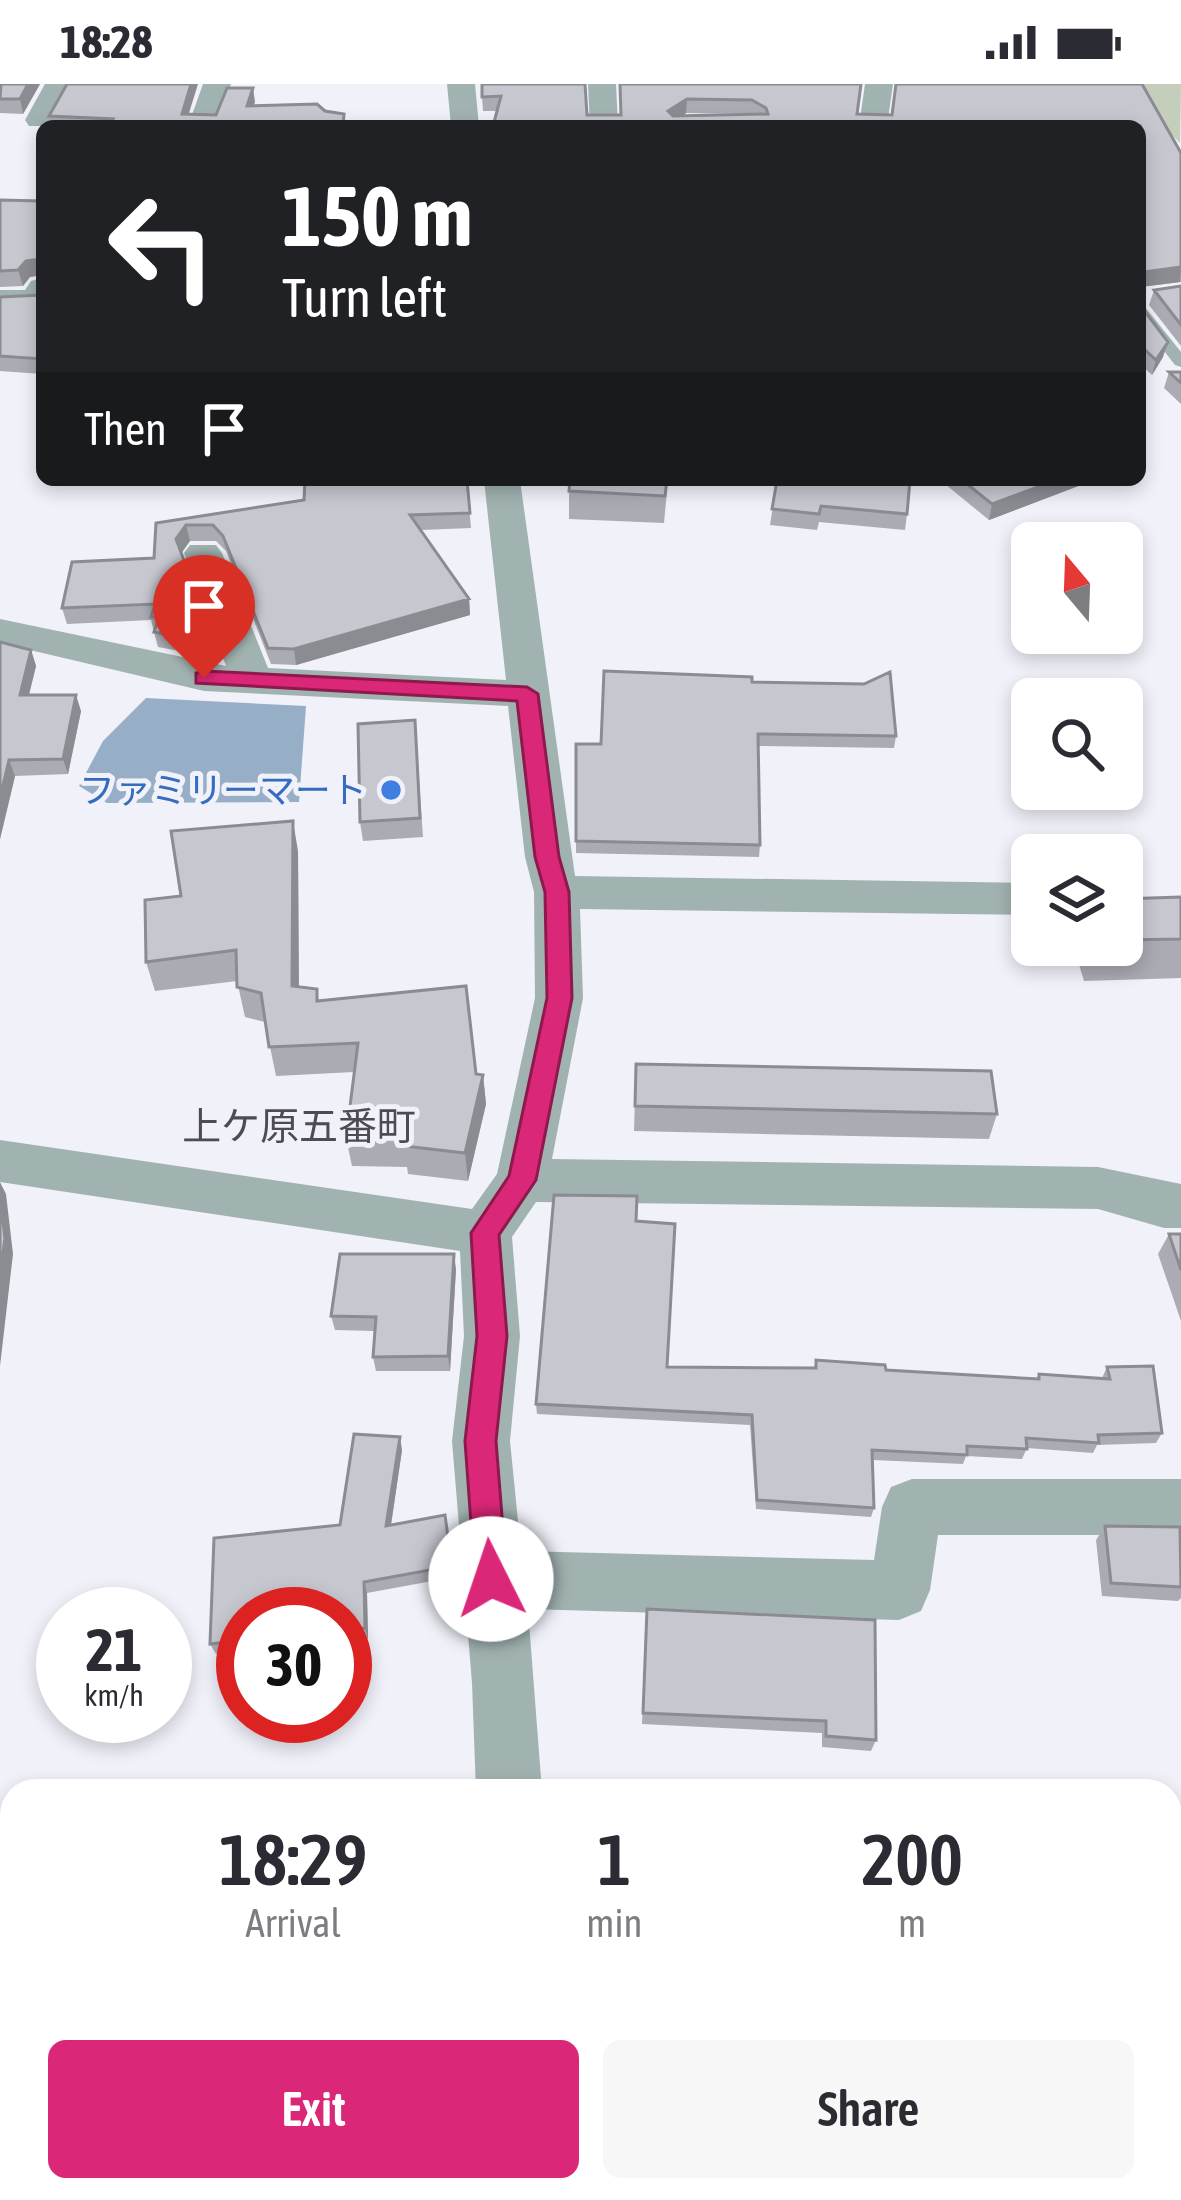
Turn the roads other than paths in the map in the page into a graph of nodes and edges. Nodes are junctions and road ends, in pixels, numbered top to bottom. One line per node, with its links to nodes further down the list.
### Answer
1 (59, 84): 6 (street)
2 (217, 84): 7 (street)
3 (461, 84): 8 (street)
4 (602, 84): 9 (street)
5 (879, 84): 10 (street)
6 (39, 120)
7 (204, 120)
8 (465, 120)
9 (604, 120)
10 (874, 120)
11 (36, 299): 12 (street)
12 (0, 300)
13 (1146, 319): 14 (lane)
14 (1178, 367)
15 (503, 486): 19 (street)
16 (203, 553): 18 (street)
17 (0, 631): 18 (street)
18 (252, 680): 19 (street)
19 (527, 694): 20 (street)
20 (557, 892): 21 (street); 23 (street)
21 (1011, 899)
22 (0, 1161): 25 (street)
23 (522, 1180): 24 (street); 25 (street)
24 (1181, 1206)
25 (485, 1233): 27 (street)
26 (1181, 1507): 27 (street)
27 (491, 1579): 28 (street)
28 (508, 1779)

